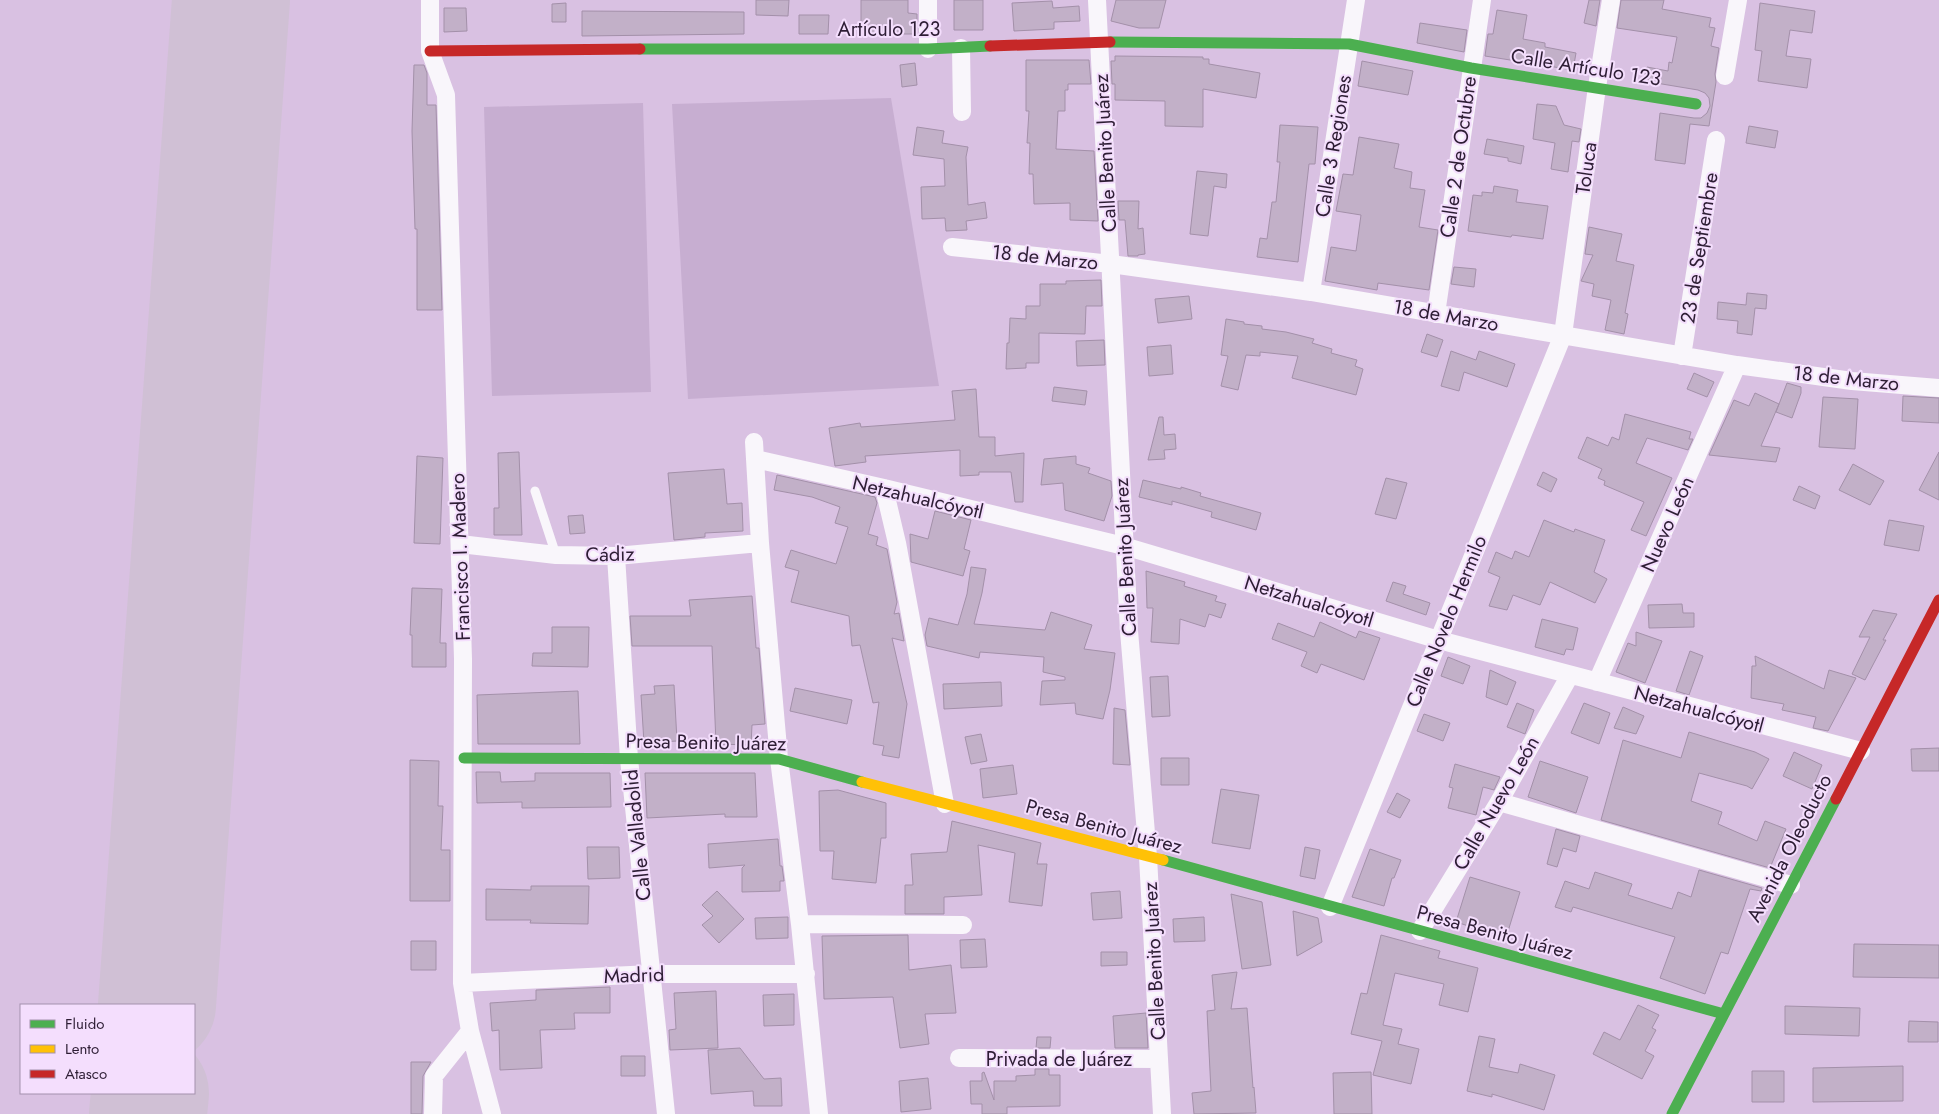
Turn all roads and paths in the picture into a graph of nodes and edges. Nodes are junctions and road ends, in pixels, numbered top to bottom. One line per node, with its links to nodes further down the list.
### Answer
1 (430, 0): 12 (street, Francisco I. Madero)
2 (928, 0): 11 (street)
3 (1097, 0): 8 (street, Calle Benito Juárez)
4 (1356, 0): 9 (street, Calle 3 Regiones)
5 (1482, 0): 13 (street, Calle 2 de Octubre)
6 (1611, 0): 15 (street, Toluca)
7 (1738, 0): 14 (street)
8 (1099, 42): 9 (street, Artículo 123); 10 (street, Artículo 123); 20 (street, Calle Benito Juárez)
9 (1348, 44): 13 (street, Calle Artículo 123); 21 (street, Calle 3 Regiones)
10 (961, 48): 11 (street, Artículo 123); 17 (street)
11 (928, 50): 12 (street, Artículo 123)
12 (430, 51): 32 (street, Francisco I. Madero)
13 (1471, 68): 15 (street, Calle Artículo 123); 22 (street, Calle 2 de Octubre)
14 (1725, 76)
15 (1597, 86): 16 (street, Calle Artículo 123); 23 (street, Toluca)
16 (1696, 104)
17 (962, 112)
18 (1716, 140): 24 (street, 23 de Septiembre)
19 (952, 247): 20 (street, 18 de Marzo)
20 (1111, 264): 21 (street, 18 de Marzo); 33 (street, Calle Benito Juárez)
21 (1311, 292): 22 (street, 18 de Marzo)
22 (1436, 314): 23 (street, 18 de Marzo)
23 (1563, 335): 24 (street, 18 de Marzo); 37 (street, Calle Novelo Hermilo)
24 (1682, 356): 25 (street, 18 de Marzo)
25 (1737, 366): 26 (street, 18 de Marzo); 39 (street, Nuevo León)
26 (1939, 388)
27 (754, 442): 28 (street)
28 (755, 459): 29 (street, Netzahualcóyotl); 31 (street)
29 (884, 488): 33 (street, Netzahualcóyotl); 45 (street)
30 (535, 491): 34 (lane)
31 (760, 543): 35 (street, Cádiz); 43 (street)
32 (460, 544): 34 (street, Cádiz); 41 (street, Francisco I. Madero)
33 (1124, 546): 37 (street, Netzahualcóyotl); 46 (street, Calle Benito Juárez)
34 (556, 554): 35 (street, Cádiz)
35 (616, 556): 42 (street, Calle Valladolid)
36 (1939, 600): 40 (street, Avenida Oleoducto)
37 (1439, 640): 38 (street, Netzahualcóyotl); 48 (street, Calle Novelo Hermilo)
38 (1570, 675): 39 (street, Netzahualcóyotl); 44 (street, Calle Nuevo León)
39 (1597, 682): 40 (street, Netzahualcóyotl)
40 (1860, 751): 47 (street, Avenida Oleoducto)
41 (464, 758): 42 (street, Presa Benito Juárez); 54 (street, Francisco I. Madero)
42 (629, 758): 43 (street, Presa Benito Juárez); 52 (street, Calle Valladolid)
43 (779, 758): 45 (street, Presa Benito Juárez); 49 (street)
44 (1498, 802): 47 (street); 51 (street, Calle Nuevo León)
45 (945, 804): 46 (street, Presa Benito Juárez)
46 (1148, 857): 48 (street, Presa Benito Juárez); 58 (street, Calle Benito Juárez)
47 (1791, 885): 55 (street, Avenida Oleoducto)
48 (1330, 906): 51 (street, Presa Benito Juárez)
49 (800, 924): 50 (street); 53 (street)
50 (963, 925)
51 (1420, 931): 55 (street, Presa Benito Juárez)
52 (652, 974): 53 (street, Madrid); 54 (street, Madrid); 61 (street, Calle Valladolid)
53 (806, 974): 62 (street)
54 (462, 983): 56 (street, Francisco I. Madero)
55 (1724, 1014): 64 (street, Avenida Oleoducto)
56 (470, 1031): 59 (street); 60 (street, Francisco I. Madero)
57 (959, 1058): 58 (street, Privada de Juárez)
58 (1159, 1059): 63 (street, Calle Benito Juárez)
59 (433, 1114)
60 (492, 1114)
61 (666, 1114)
62 (819, 1114)
63 (1162, 1114)
64 (1672, 1114)

